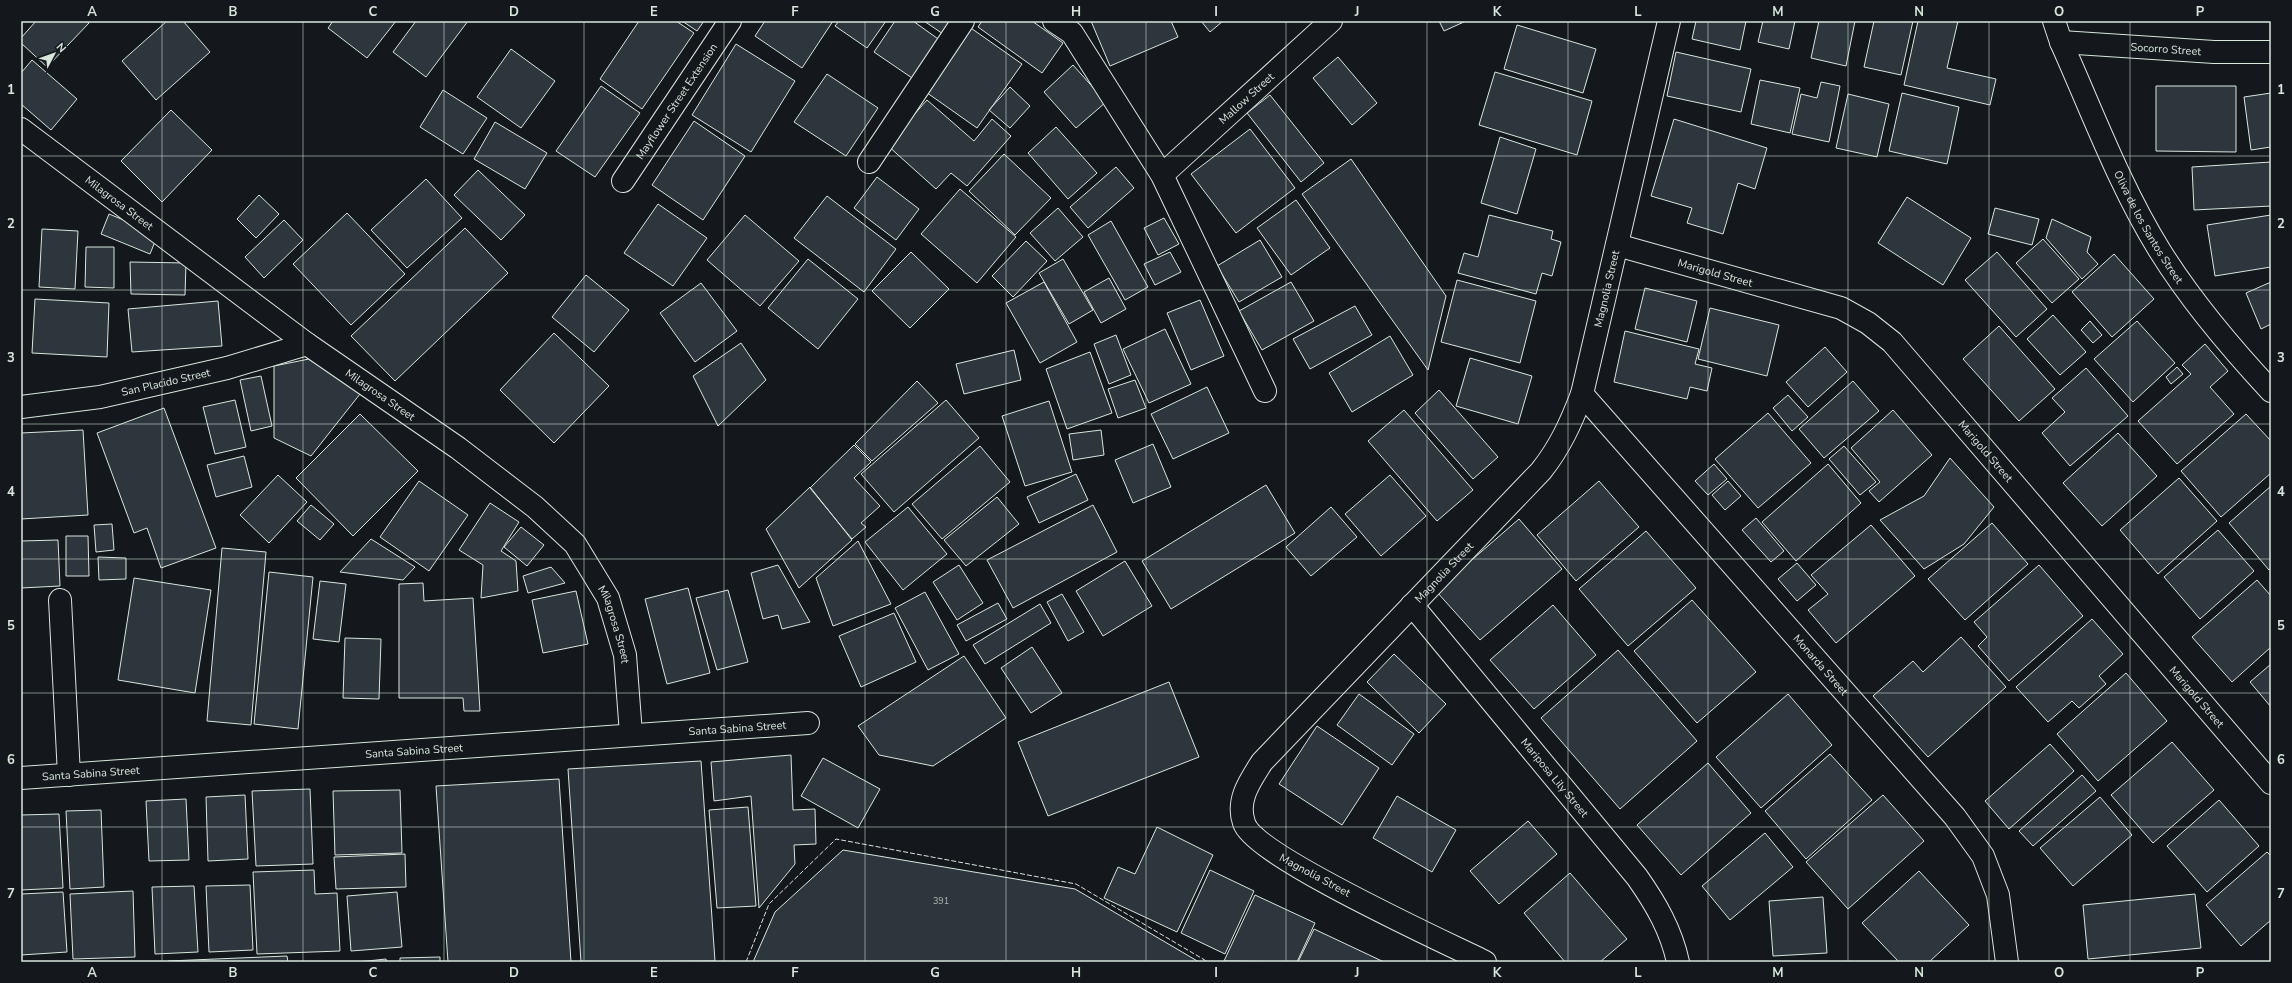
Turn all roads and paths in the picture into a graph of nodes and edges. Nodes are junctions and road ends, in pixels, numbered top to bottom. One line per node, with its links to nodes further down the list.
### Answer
1 (730, 21): 12 (street, Mayflower Street Extension)
2 (963, 21): 10 (street)
3 (1054, 21): 11 (street)
4 (1331, 21): 11 (street, Mallow Street)
5 (1669, 21): 13 (street, Magnolia Street)
6 (2054, 21): 7 (street, Oliva de los Santos Street)
7 (2061, 42): 8 (street, Socorro Street); 15 (street, Oliva de los Santos Street)
8 (2271, 52)
9 (21, 129): 14 (street, Milagrosa Street)
10 (868, 162)
11 (1162, 175): 16 (street)
12 (623, 181)
13 (1617, 244): 17 (street, Magnolia Street); 25 (street, Marigold Street)
14 (307, 344): 18 (street, San Placido Street); 22 (street, Milagrosa Street)
15 (2271, 390)
16 (1265, 391)
17 (1582, 394): 20 (street, Magnolia Street); 28 (street, Monarda Street)
18 (21, 407)
19 (60, 600): 23 (street)
20 (1412, 606): 26 (street, Magnolia Street); 27 (street, Mariposa Lily Street)
21 (808, 723): 22 (street, Santa Sabina Street)
22 (632, 734): 23 (street, Santa Sabina Street)
23 (69, 775): 24 (street, Santa Sabina Street)
24 (21, 778)
25 (2271, 783)
26 (1485, 962)
27 (1678, 962)
28 (2007, 962)

